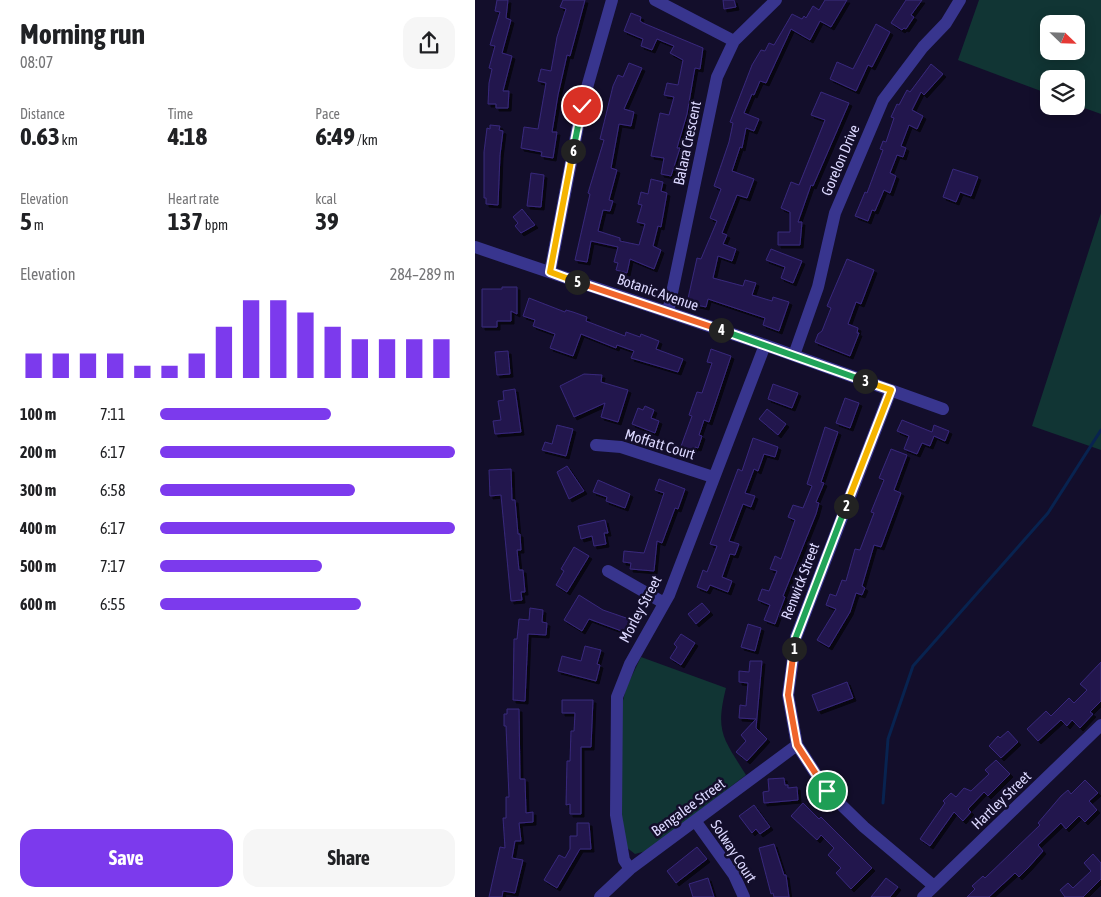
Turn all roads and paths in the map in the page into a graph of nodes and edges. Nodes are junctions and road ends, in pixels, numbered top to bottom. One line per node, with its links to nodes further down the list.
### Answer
1 (612, 0): 7 (street)
2 (655, 0): 5 (street)
3 (776, 0): 5 (street, Balara Crescent)
4 (960, 0): 10 (street, Gorelon Drive)
5 (734, 41): 8 (street, Balara Crescent)
6 (475, 247): 7 (street, Botanic Avenue)
7 (550, 272): 8 (street, Botanic Avenue)
8 (668, 312): 9 (street, Botanic Avenue)
9 (765, 345): 10 (street, Botanic Avenue); 14 (street, Morley Street)
10 (794, 355): 11 (street, Botanic Avenue)
11 (891, 390): 12 (street, Botanic Avenue); 18 (street, Renwick Street)
12 (943, 409)
13 (596, 445): 14 (street, Moffatt Court)
14 (713, 477): 16 (street, Morley Street)
15 (608, 571): 16 (street)
16 (664, 603): 20 (street, Morley Street)
17 (1101, 726): 21 (street, Hartley Street)
18 (797, 745): 19 (street, Bengalee Street); 21 (street, Renwick Street)
19 (696, 822): 20 (street, Bengalee Street); 23 (street, Solway Court)
20 (630, 869): 22 (street, Bengalee Street)
21 (934, 886): 24 (street, Hartley Street)
22 (600, 897)
23 (744, 897)
24 (923, 897)

